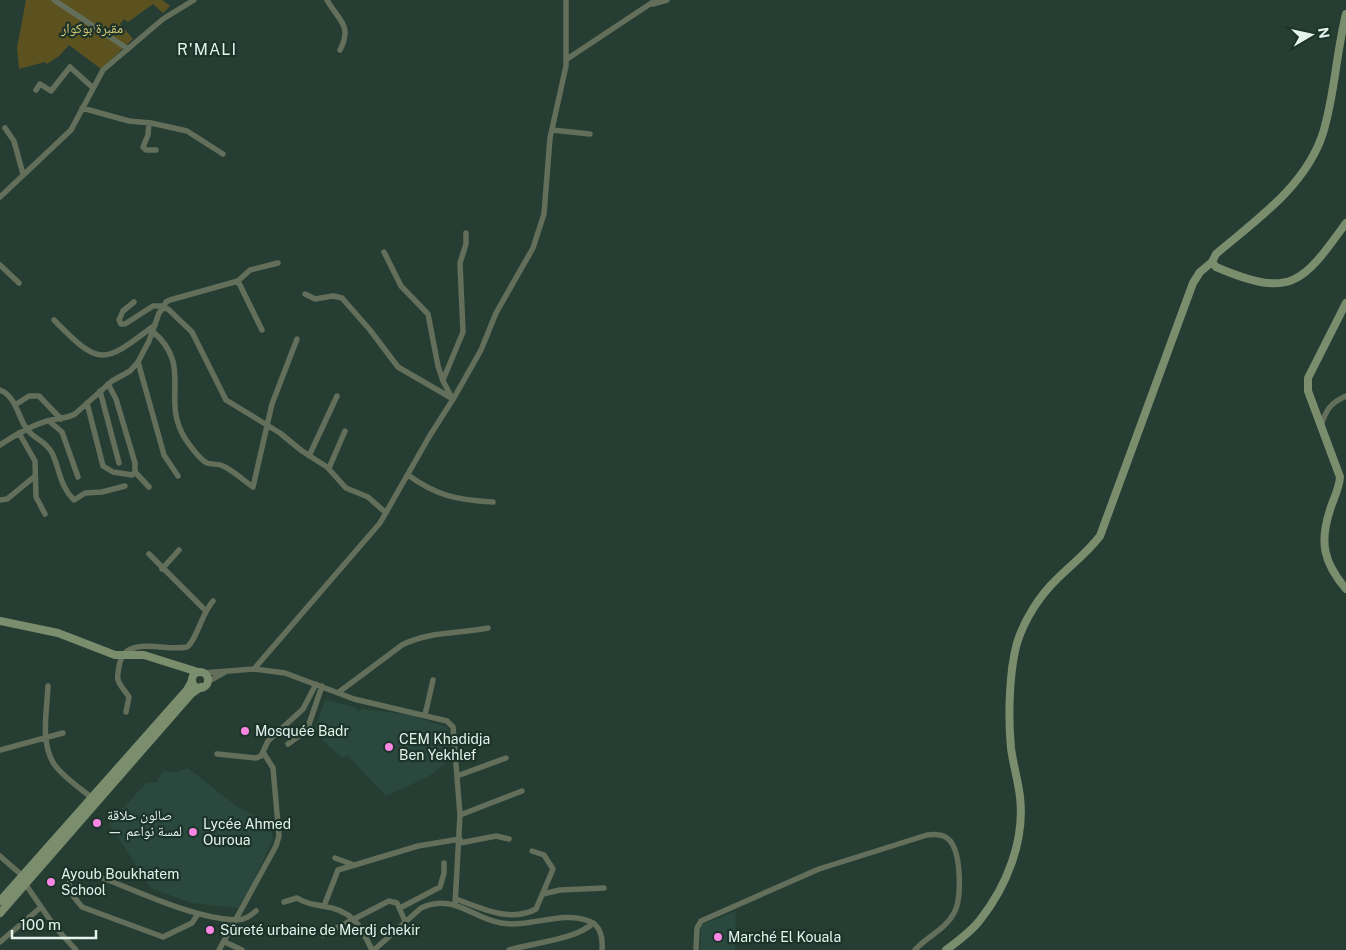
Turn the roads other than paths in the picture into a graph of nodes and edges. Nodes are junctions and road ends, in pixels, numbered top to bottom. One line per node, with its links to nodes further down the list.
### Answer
1 (54, 0): 9 (street)
2 (194, 0): 9 (street)
3 (327, 0): 10 (street)
4 (566, 0): 11 (street)
5 (656, 0): 7 (street)
6 (667, 0): 7 (street)
7 (648, 5): 11 (street)
8 (1346, 14): 26 (main road)
9 (128, 49): 12 (street)
10 (340, 50)
11 (566, 59): 17 (street)
12 (92, 87): 13 (street); 14 (street)
13 (36, 90)
14 (82, 108): 15 (street); 21 (street)
15 (149, 123): 19 (street); 20 (street)
16 (6, 128): 21 (street)
17 (552, 130): 18 (street); 46 (street)
18 (590, 134)
19 (156, 150)
20 (223, 154)
21 (23, 174): 22 (street)
22 (0, 197)
23 (1346, 223): 26 (main road)
24 (466, 233): 40 (street)
25 (384, 252): 40 (street)
26 (1212, 262): 138 (main road)
27 (278, 263): 29 (street)
28 (0, 265): 30 (street)
29 (238, 280): 34 (street); 37 (street)
30 (19, 283)
31 (306, 294): 46 (street)
32 (134, 302): 34 (street)
33 (1346, 303): 52 (main road)
34 (163, 307): 36 (street); 51 (street)
35 (54, 320): 36 (street)
36 (154, 328): 39 (street); 51 (street)
37 (262, 330)
38 (297, 339): 51 (street)
39 (138, 362): 41 (street); 63 (street)
40 (442, 381): 46 (street)
41 (108, 384): 43 (street); 60 (street)
42 (0, 390): 48 (street)
43 (100, 391): 47 (street); 58 (street)
44 (337, 396): 57 (street)
45 (1346, 396): 52 (street)
46 (454, 399): 61 (street)
47 (87, 403): 49 (street); 60 (street)
48 (14, 405): 49 (street); 53 (street)
49 (61, 419): 50 (street)
50 (49, 421): 53 (street); 64 (street)
51 (268, 425): 57 (street)
52 (1321, 426): 74 (main road)
53 (26, 430): 55 (street); 65 (street)
54 (345, 431): 59 (street)
55 (19, 433): 56 (street); 62 (street)
56 (0, 445)
57 (309, 456): 59 (street)
58 (119, 463)
59 (328, 468): 69 (street)
60 (135, 472): 66 (street)
61 (408, 475): 68 (street); 69 (street)
62 (35, 476): 67 (street); 70 (street)
63 (178, 476)
64 (78, 477)
65 (125, 486)
66 (149, 487)
67 (0, 500)
68 (493, 502)
69 (386, 513): 81 (street)
70 (45, 514)
71 (179, 550): 73 (street)
72 (149, 554): 73 (street)
73 (162, 569): 76 (street)
74 (1346, 589)
75 (212, 601): 76 (street)
76 (205, 610): 79 (street)
77 (0, 621): 79 (main road)
78 (488, 628): 89 (street)
79 (122, 655): 80 (main road); 90 (street)
80 (179, 666): 83 (main road); 85 (main road)
81 (254, 669): 82 (street); 87 (street)
82 (225, 672): 83 (street); 86 (street)
83 (200, 673): 85 (main road); 86 (main road)
84 (434, 680): 91 (street)
85 (192, 681): 86 (main road); 101 (main road)
86 (204, 685): 110 (main road)
87 (319, 685): 89 (street); 94 (street); 96 (street)
88 (48, 686): 93 (street)
89 (339, 692): 91 (street)
90 (126, 712)
91 (425, 715): 99 (street)
92 (63, 733): 93 (street)
93 (46, 738): 95 (street); 101 (street)
94 (288, 744)
95 (0, 750)
96 (262, 752): 97 (street); 124 (street)
97 (217, 754)
98 (506, 758): 99 (street)
99 (457, 776): 102 (street)
100 (522, 791): 102 (street)
101 (92, 798): 110 (main road)
102 (460, 815): 104 (street)
103 (509, 839): 104 (street)
104 (460, 841): 109 (street); 113 (street)
105 (532, 851): 112 (street)
106 (0, 856): 110 (street)
107 (335, 858): 109 (street)
108 (444, 862): 119 (street)
109 (355, 865): 117 (street)
110 (26, 881): 114 (main road); 118 (street); 121 (main road)
111 (604, 888): 112 (street)
112 (543, 894): 113 (street)
113 (456, 898): 116 (street)
114 (0, 901)
115 (284, 902): 117 (street)
116 (455, 905): 125 (street); 126 (street)
117 (324, 906): 123 (street)
118 (40, 908): 128 (street); 130 (street)
119 (400, 908): 123 (street); 125 (street)
120 (256, 911): 124 (street)
121 (0, 913)
122 (198, 914): 122 (street); 124 (street)
123 (354, 918): 127 (street); 133 (street)
124 (237, 920): 129 (street)
125 (405, 921): 133 (street)
126 (593, 922): 134 (street); 135 (street)
127 (324, 935)
128 (0, 942)
129 (225, 942): 131 (street); 132 (street)
130 (76, 950)
131 (220, 950)
132 (242, 950)
133 (373, 950)
134 (509, 950)
135 (602, 950)
136 (696, 950): 137 (street)
137 (915, 950)
138 (946, 950)

